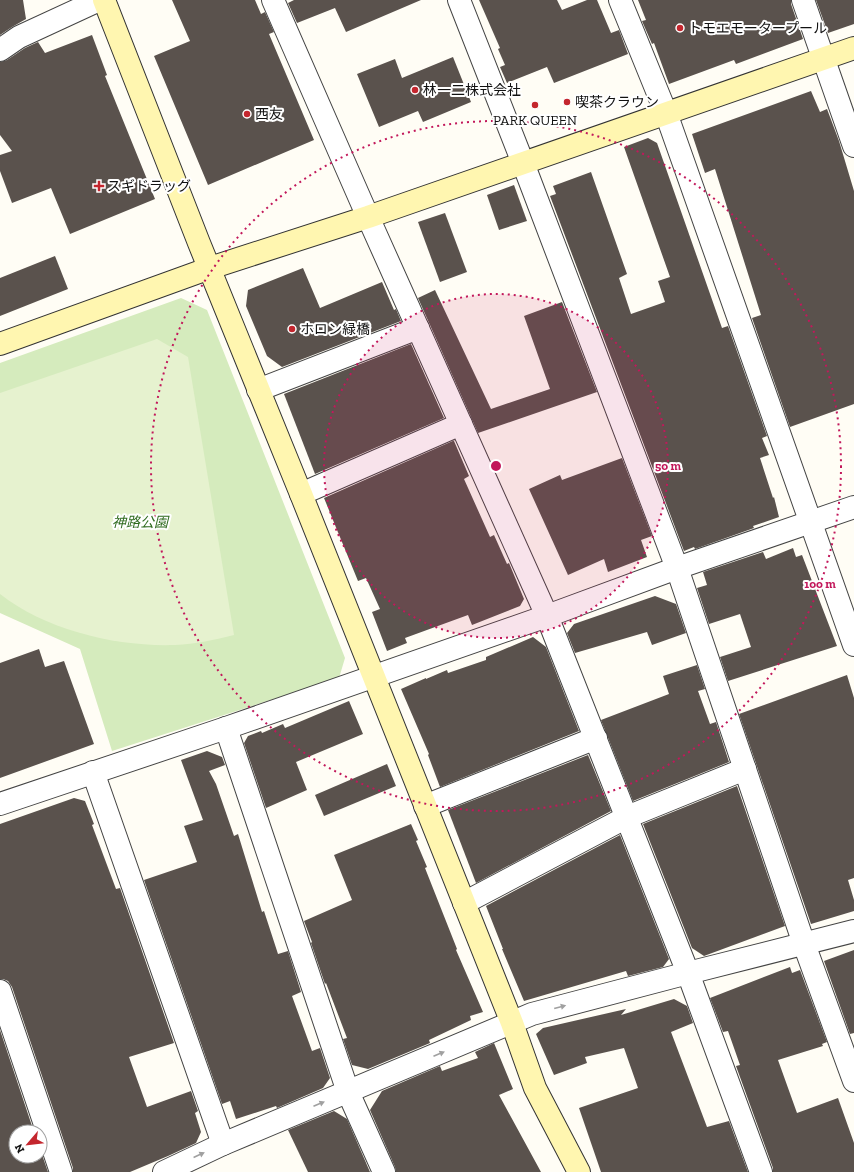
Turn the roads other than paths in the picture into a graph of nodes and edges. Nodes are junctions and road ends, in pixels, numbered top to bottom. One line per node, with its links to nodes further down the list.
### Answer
1 (99, 0): 8 (street)
2 (104, 0): 14 (street)
3 (273, 0): 13 (street)
4 (459, 0): 12 (street)
5 (620, 0): 10 (street)
6 (803, 0): 9 (street)
7 (854, 48): 9 (street)
8 (0, 50)
9 (824, 59): 10 (street); 11 (street)
10 (666, 113): 12 (street); 21 (street)
11 (854, 146)
12 (523, 163): 13 (street); 22 (street)
13 (368, 217): 14 (street); 15 (street)
14 (210, 268): 16 (street); 17 (street)
15 (418, 328): 17 (street); 18 (street)
16 (0, 344)
17 (258, 390): 19 (street)
18 (461, 424): 19 (street); 23 (street)
19 (301, 494): 25 (street)
20 (854, 507): 21 (street)
21 (811, 522): 22 (street); 24 (street)
22 (677, 568): 23 (street); 28 (street)
23 (547, 616): 25 (street); 27 (street)
24 (854, 644)
25 (373, 676): 26 (street); 31 (street)
26 (226, 728): 29 (street); 40 (street)
27 (596, 738): 31 (street); 32 (street)
28 (745, 769): 32 (street); 35 (street)
29 (93, 772): 30 (street); 41 (street)
30 (0, 804)
31 (425, 806): 33 (street)
32 (627, 817): 33 (street); 36 (street)
33 (464, 903): 38 (street)
34 (854, 931): 35 (street)
35 (804, 944): 36 (street); 39 (street)
36 (688, 973): 38 (street, one-way to 36); 46 (street)
37 (0, 991): 42 (street)
38 (512, 1023): 40 (street, one-way to 38); 45 (street)
39 (854, 1081)
40 (348, 1092): 41 (street, one-way to 40); 44 (street)
41 (223, 1144): 43 (street, one-way to 41)
42 (61, 1172)
43 (164, 1172)
44 (384, 1172)
45 (579, 1172)
46 (761, 1172)

